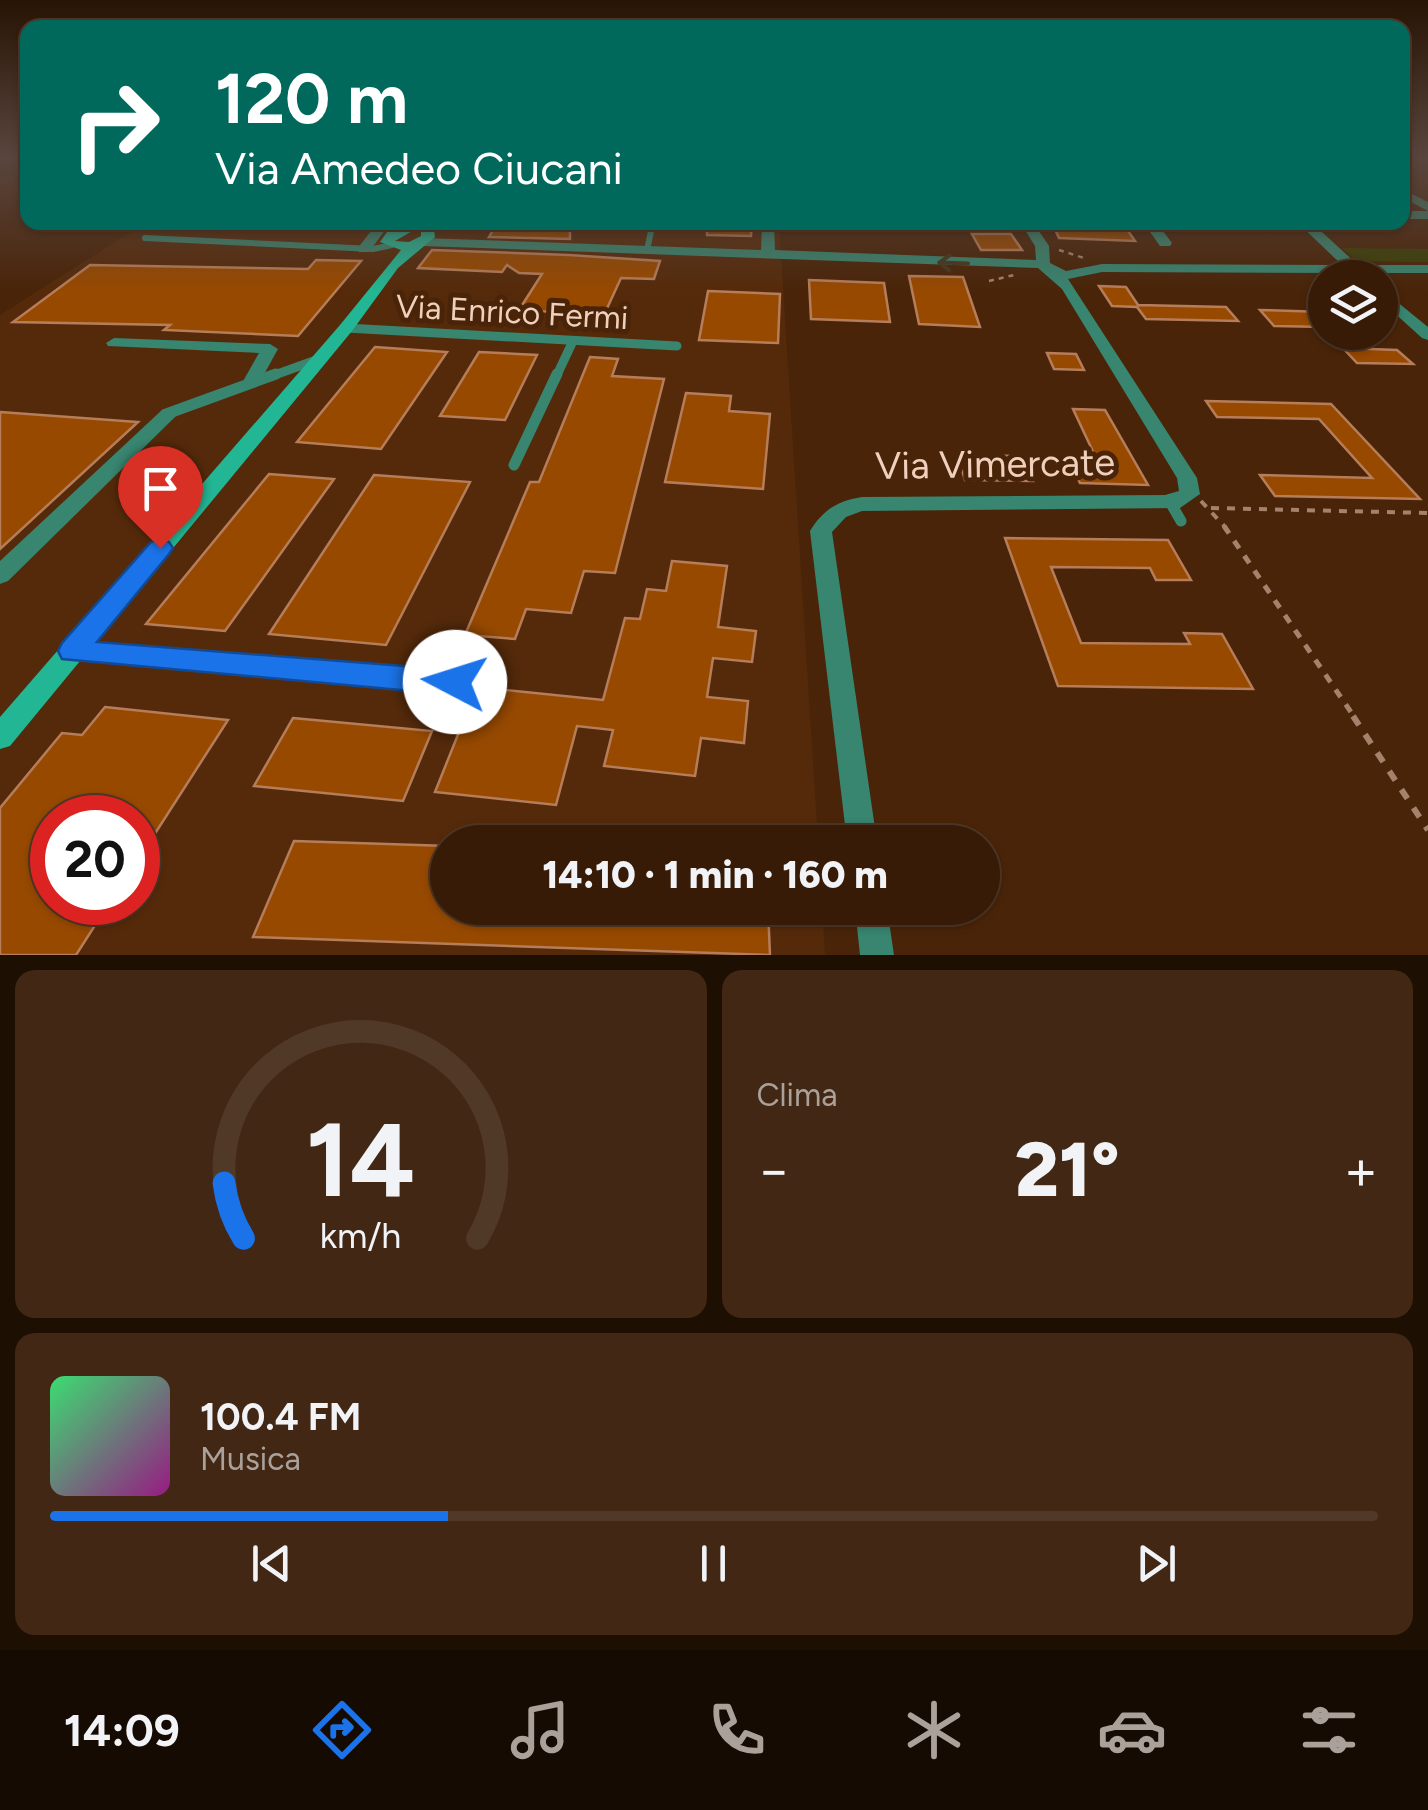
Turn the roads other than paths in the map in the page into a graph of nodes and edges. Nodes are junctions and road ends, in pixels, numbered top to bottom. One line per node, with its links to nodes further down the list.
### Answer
1 (379, 230): 10 (street)
2 (651, 230): 11 (lane)
3 (768, 230): 13 (street)
4 (1031, 230): 16 (street, Via Vimercate)
5 (1155, 230): 9 (street)
6 (1312, 230): 14 (street)
7 (423, 233): 11 (street); 12 (main road); 12 (main road)
8 (145, 238): 10 (lane)
9 (1165, 243)
10 (364, 249): 12 (lane)
11 (646, 250): 13 (street)
12 (392, 255): 20 (main road)
13 (768, 255): 16 (street, one-way to 13)
14 (1345, 260)
15 (1428, 269): 17 (street)
16 (1058, 270): 18 (street); 33 (street, Via Vimercate)
17 (1398, 271)
18 (1308, 272)
19 (1398, 308): 21 (street)
20 (346, 328): 22 (lane, Via Enrico Fermi); 25 (main road)
21 (1428, 335)
22 (574, 340): 24 (lane, Via Enrico Fermi); 28 (lane)
23 (114, 343): 26 (street)
24 (677, 346)
25 (319, 359): 26 (lane); 30 (main road)
26 (251, 384): 27 (lane)
27 (169, 412): 29 (street)
28 (514, 466)
29 (0, 575)
30 (72, 651): 31 (lane); 32 (main road)
31 (455, 682)
32 (0, 737)
33 (860, 825)
34 (874, 925): 35 (street)
35 (878, 955)

